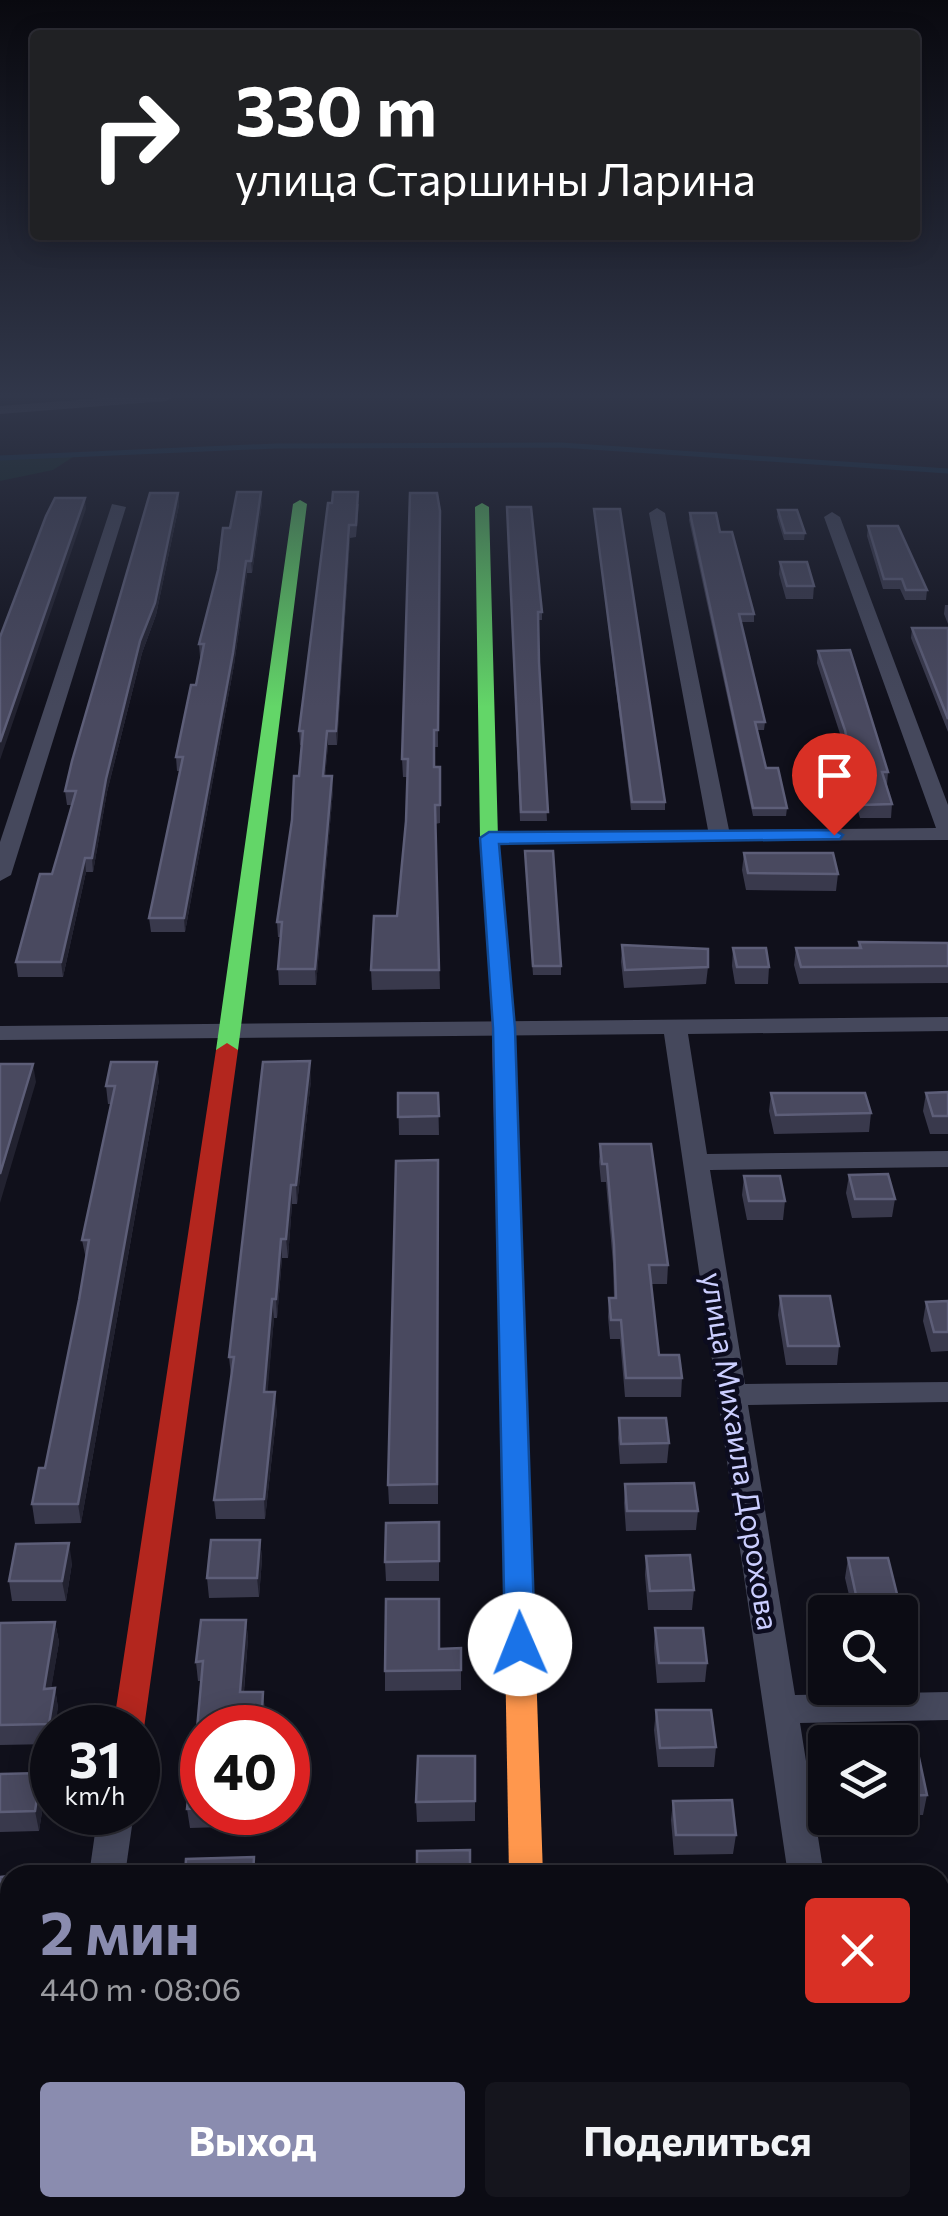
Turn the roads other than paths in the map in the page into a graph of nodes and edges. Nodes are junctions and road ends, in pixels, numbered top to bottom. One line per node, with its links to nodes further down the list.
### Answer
1 (300, 504): 13 (street)
2 (118, 507): 9 (street)
3 (482, 508): 8 (street)
4 (657, 513): 7 (street)
5 (832, 518): 6 (street)
6 (948, 834): 7 (street)
7 (720, 836): 8 (street)
8 (489, 838): 12 (street)
9 (0, 876)
10 (948, 1024): 11 (street)
11 (675, 1026): 12 (street); 16 (street, улица Михаила Дорохова)
12 (504, 1028): 13 (street); 24 (street)
13 (230, 1031): 14 (street); 19 (street)
14 (0, 1033)
15 (948, 1158): 16 (street)
16 (696, 1162): 18 (street, улица Михаила Дорохова)
17 (948, 1392): 18 (street)
18 (734, 1395): 21 (street, улица Михаила Дорохова)
19 (131, 1705)
20 (948, 1706): 21 (street)
21 (781, 1709): 25 (street, улица Михаила Дорохова)
22 (113, 1835): 23 (street)
23 (108, 1865)
24 (526, 1865)
25 (804, 1865)

